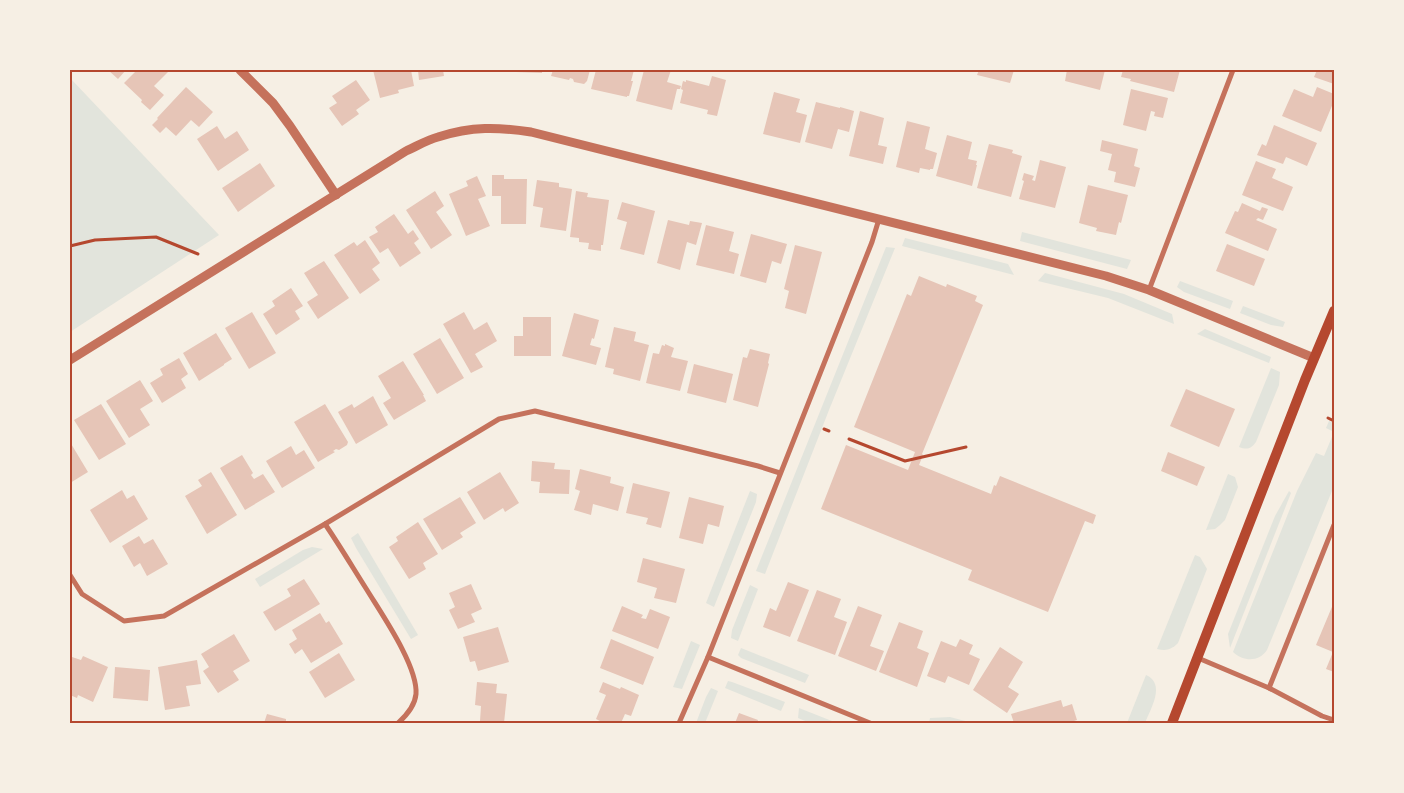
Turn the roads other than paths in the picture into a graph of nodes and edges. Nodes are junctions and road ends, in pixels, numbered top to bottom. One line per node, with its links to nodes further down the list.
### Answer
1 (240, 70): 3 (street)
2 (1233, 70): 5 (street)
3 (336, 195): 4 (street); 8 (street)
4 (879, 218): 5 (street); 9 (street)
5 (1149, 290): 7 (street)
6 (1334, 311): 7 (main road)
7 (1314, 358): 14 (main road)
8 (70, 360)
9 (780, 473): 10 (street); 13 (street)
10 (325, 524): 12 (street); 17 (street)
11 (1334, 525): 15 (street)
12 (70, 575)
13 (708, 657): 18 (street); 19 (street)
14 (1198, 658): 15 (street); 20 (main road)
15 (1269, 688): 16 (street)
16 (1334, 720)
17 (398, 723)
18 (679, 723)
19 (870, 723)
20 (1172, 723)

